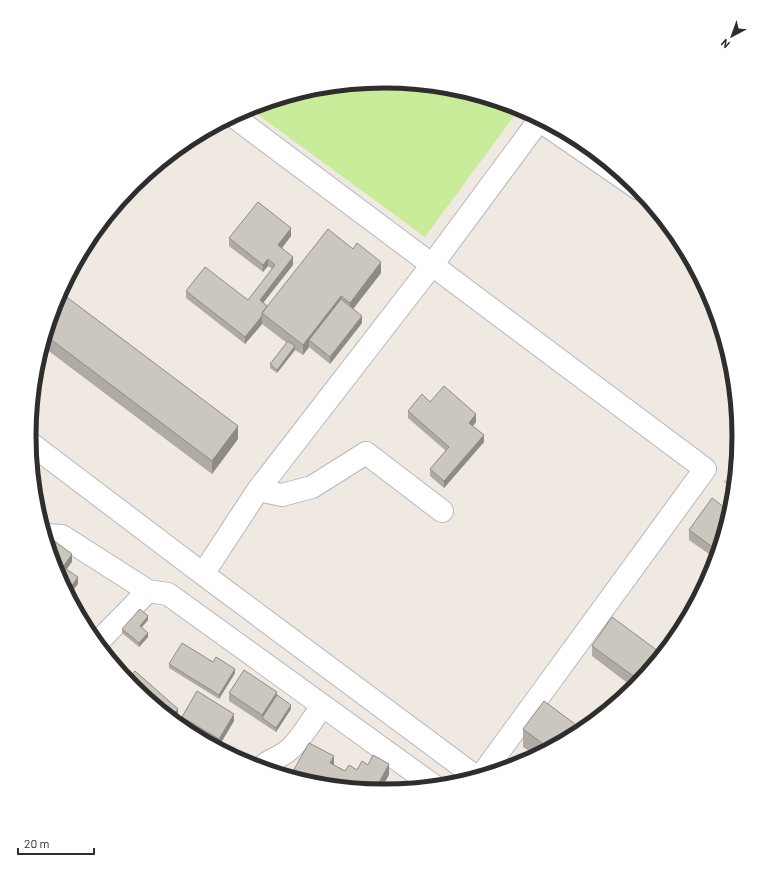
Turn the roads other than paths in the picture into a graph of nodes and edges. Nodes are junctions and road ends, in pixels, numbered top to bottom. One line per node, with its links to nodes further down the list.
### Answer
1 (238, 120): 3 (street)
2 (536, 123): 3 (street)
3 (432, 265): 5 (street); 13 (street)
4 (36, 447): 8 (street)
5 (258, 490): 6 (street); 8 (street)
6 (442, 510)
7 (51, 535): 9 (street)
8 (204, 574): 14 (street)
9 (148, 590): 10 (street); 11 (street)
10 (101, 638)
11 (322, 706): 12 (street); 15 (street)
12 (265, 763)
13 (486, 769)
14 (470, 773)
15 (427, 781)

